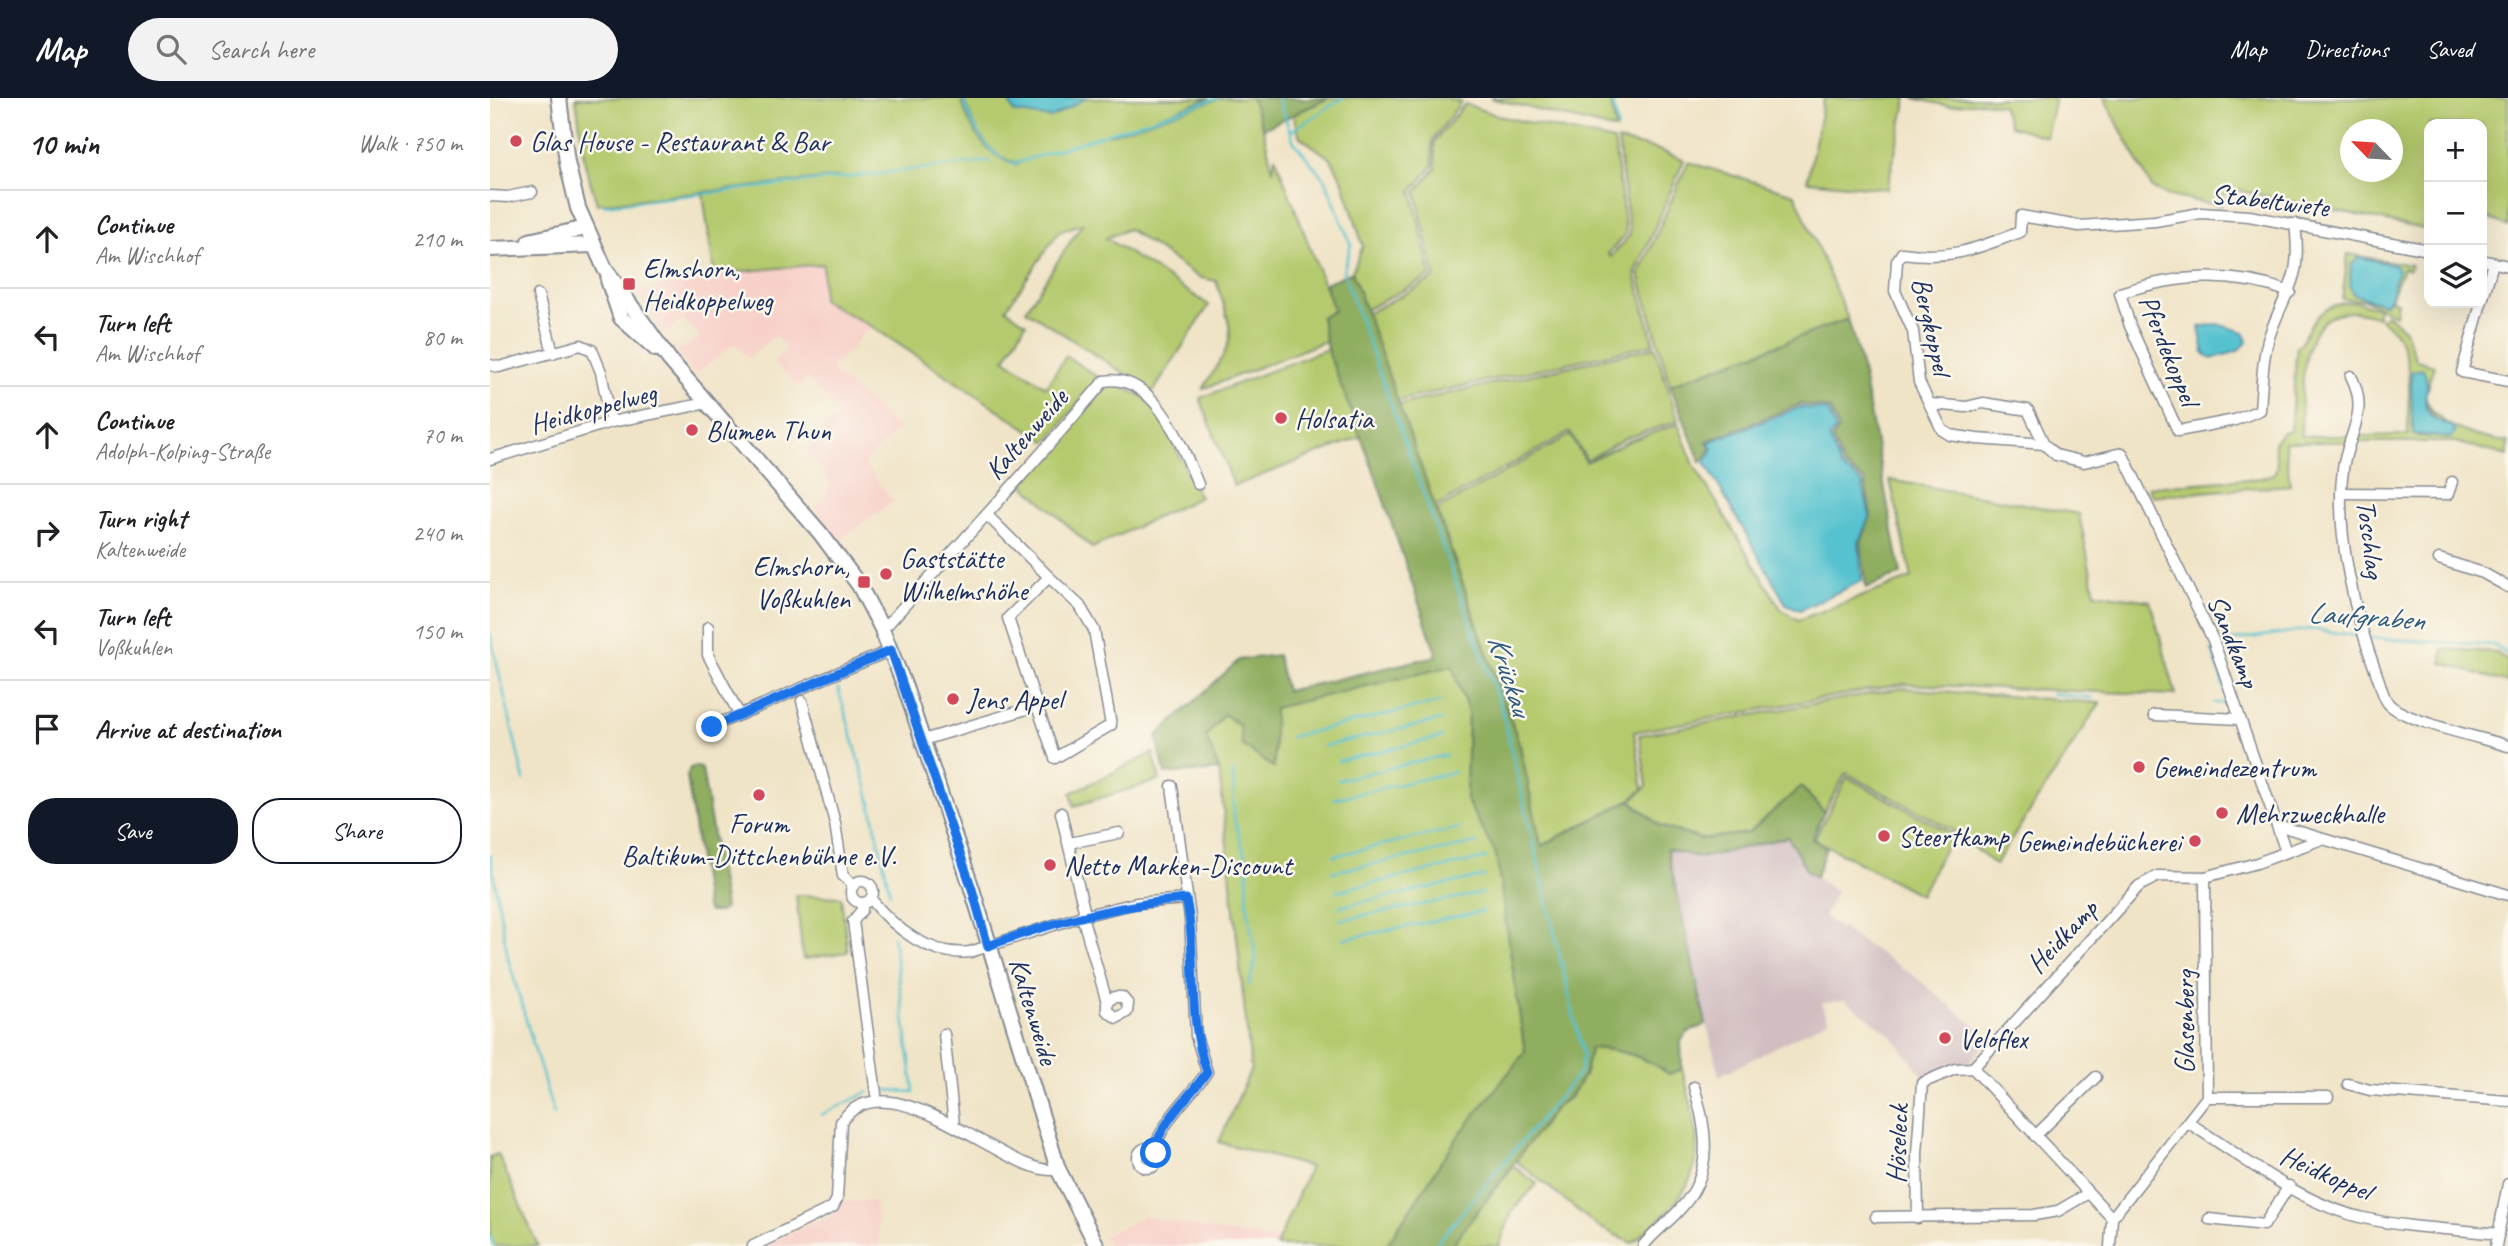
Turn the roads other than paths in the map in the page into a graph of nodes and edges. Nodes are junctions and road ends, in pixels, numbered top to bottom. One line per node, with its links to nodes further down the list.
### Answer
1 (559, 98): 5 (main road, Kaltenweide)
2 (533, 192): 3 (street)
3 (490, 196)
4 (2295, 224): 6 (street, Stabeltwiete); 9 (street, Stabeltwiete); 14 (street, Pferdekoppel)
5 (586, 228): 7 (main road, Kaltenweide); 8 (main road)
6 (2020, 232): 22 (street, Bergkoppel)
7 (593, 245): 8 (main road); 21 (main road, Kaltenweide)
8 (491, 249)
9 (2424, 249)
10 (2487, 261): 11 (street)
11 (2493, 263): 12 (street); 13 (street)
12 (2508, 266)
13 (2487, 284)
14 (2290, 292): 14 (street, Pferdekoppel)
15 (538, 295): 17 (street)
16 (2480, 308): 20 (street)
17 (553, 353): 18 (street); 23 (street)
18 (490, 365)
19 (2351, 376): 29 (street, Toschlag)
20 (2508, 381)
21 (707, 403): 23 (street, Heidkoppelweg); 35 (main road, Kaltenweide)
22 (1931, 404): 24 (street, Bergkoppel); 24 (street, Bergkoppel)
23 (611, 422): 26 (street, Heidkoppelweg)
24 (2044, 444): 25 (street, Bergkoppel)
25 (2122, 453): 41 (street, Sandkamp)
26 (490, 459)
27 (2452, 482): 29 (street)
28 (1198, 484): 30 (street, Kaltenweide)
29 (2341, 493): 44 (street, Toschlag)
30 (987, 515): 32 (street); 35 (street, Kaltenweide)
31 (2439, 559): 33 (street)
32 (1049, 577): 38 (street); 38 (street)
33 (2508, 587)
34 (708, 626): 39 (street)
35 (881, 627): 36 (main road, Kaltenweide)
36 (891, 650): 39 (street); 43 (main road, Kaltenweide)
37 (802, 701): 53 (street)
38 (1037, 706): 43 (street)
39 (739, 714): 42 (street)
40 (2154, 715): 41 (street)
41 (2240, 719): 47 (street, Sandkamp)
42 (706, 730)
43 (923, 740): 58 (main road, Kaltenweide)
44 (2508, 746)
45 (1172, 786): 55 (street)
46 (1060, 813): 50 (street)
47 (2277, 825): 49 (street); 51 (street, Sandkamp)
48 (1119, 833): 50 (street)
49 (2319, 840): 51 (street, Heidkamp); 54 (street)
50 (1069, 843): 57 (street)
51 (2286, 852): 52 (street, Heidkamp)
52 (2206, 877): 61 (street, Heidkamp); 66 (street, Glasenberg)
53 (854, 885): 56 (street); 56 (street)
54 (2508, 895)
55 (1186, 899): 57 (street); 72 (street)
56 (866, 901): 58 (street); 65 (street)
57 (1082, 916): 58 (street); 59 (street)
58 (988, 946): 73 (main road, Kaltenweide)
59 (1107, 1002)
60 (944, 1034): 70 (street)
61 (1973, 1068): 71 (street); 78 (street, Höseleck)
62 (2096, 1077): 71 (street)
63 (2348, 1084): 68 (street)
64 (1694, 1087): 84 (street)
65 (876, 1094)
66 (2207, 1097): 67 (street); 69 (street, Glasenberg)
67 (2328, 1097)
68 (2508, 1101)
69 (2189, 1123): 75 (street, Heidkoppel); 79 (street, Glasenberg)
70 (954, 1124): 73 (street); 82 (street)
71 (2035, 1136): 76 (street)
72 (1154, 1150)
73 (1058, 1169): 83 (main road, Kaltenweide)
74 (2508, 1184): 81 (street)
75 (2289, 1186): 80 (street); 81 (street, Heidkoppel)
76 (2087, 1194): 78 (street, Höseleck); 79 (street)
77 (1876, 1217): 78 (street, Höseleck)
78 (1918, 1218)
79 (2112, 1219): 85 (street)
80 (2209, 1219)
81 (2498, 1234): 86 (street)
82 (753, 1246)
83 (1097, 1246)
84 (1643, 1246)
85 (2110, 1246)
86 (2496, 1246)

